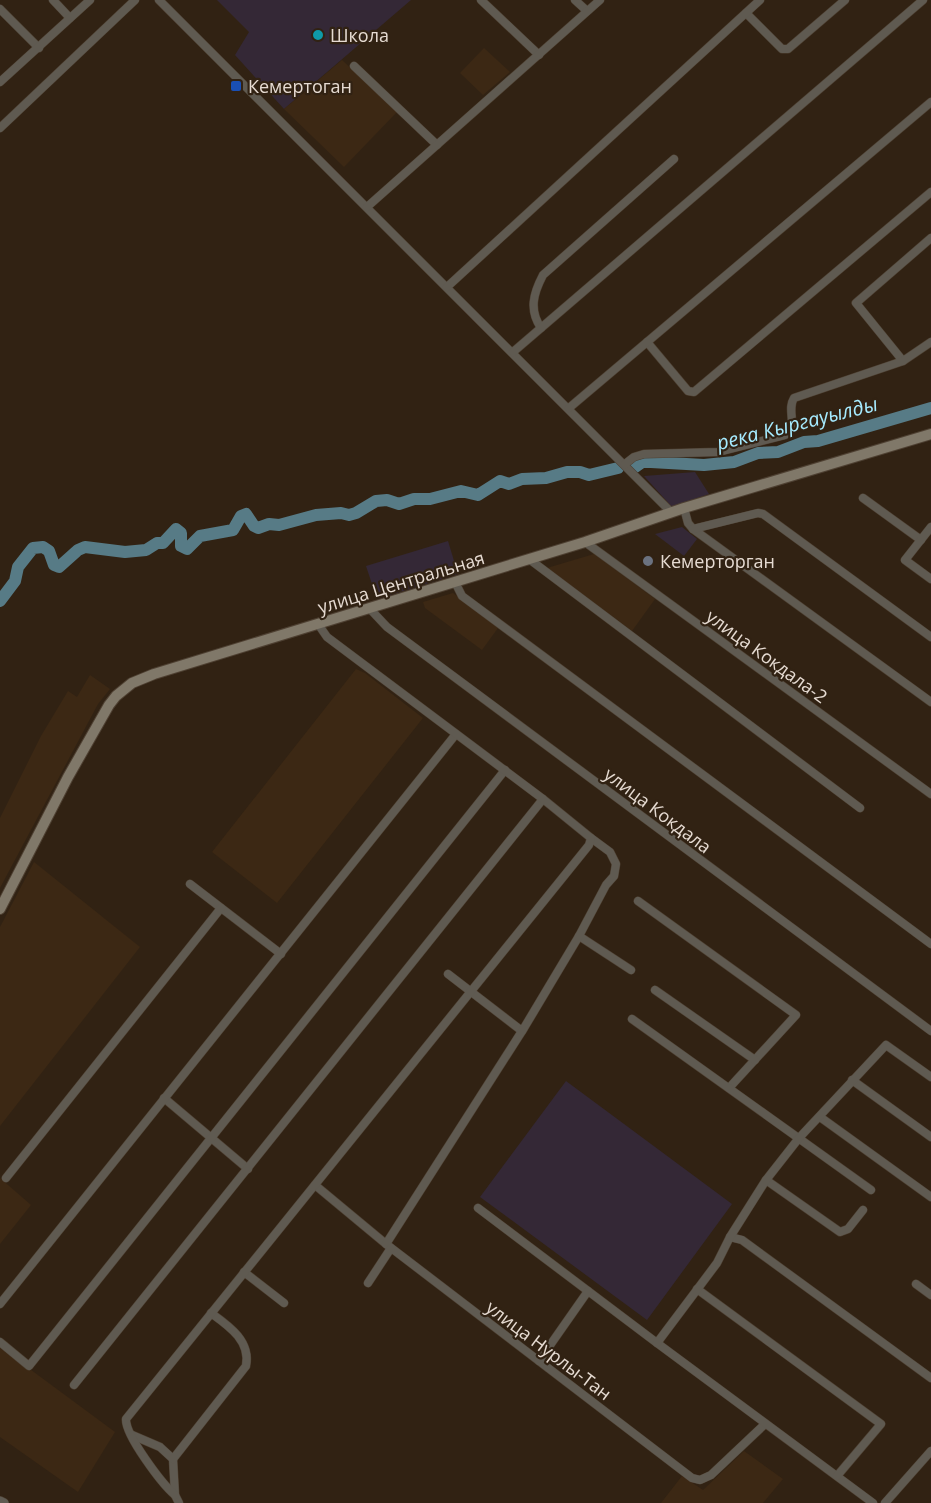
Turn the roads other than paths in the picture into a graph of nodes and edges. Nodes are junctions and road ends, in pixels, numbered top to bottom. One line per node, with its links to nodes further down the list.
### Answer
1 (53, 0): 14 (street)
2 (90, 0): 14 (street)
3 (135, 0): 20 (street)
4 (159, 0): 24 (street)
5 (481, 0): 16 (street)
6 (575, 0): 12 (street)
7 (600, 0): 12 (street)
8 (760, 0): 13 (street)
9 (845, 0): 13 (street)
10 (923, 0): 27 (street)
11 (0, 9): 15 (street)
12 (587, 11): 16 (street)
13 (746, 13): 26 (street)
14 (70, 18): 15 (street)
15 (39, 48): 18 (street)
16 (538, 55): 21 (street)
17 (354, 66): 21 (street)
18 (0, 82)
19 (931, 102): 28 (street)
20 (0, 128)
21 (437, 145): 24 (street)
22 (674, 159): 27 (street)
23 (931, 192): 28 (street)
24 (367, 207): 26 (street)
25 (931, 238): 31 (street)
26 (447, 286): 30 (street)
27 (541, 328): 30 (street)
28 (647, 342): 32 (street)
29 (931, 342): 31 (street)
30 (513, 352): 32 (street)
31 (903, 361): 34 (street)
32 (568, 408): 34 (street)
33 (931, 434): 36 (main road, улица Центральная)
34 (625, 464): 37 (street)
35 (863, 498): 40 (street)
36 (684, 508): 37 (main road, улица Центральная); 39 (street)
37 (671, 512): 41 (main road, улица Центральная)
38 (931, 527): 40 (street)
39 (693, 529): 47 (street); 48 (street)
40 (921, 540): 43 (street)
41 (585, 542): 42 (main road, улица Центральная); 51 (street, улица Кокдала-2)
42 (529, 559): 44 (main road, улица Центральная); 53 (street)
43 (931, 579)
44 (455, 582): 45 (main road, улица Центральная); 60 (street)
45 (370, 609): 46 (main road, улица Центральная); 68 (street, улица Кокдала)
46 (318, 624): 49 (street); 58 (main road, улица Центральная)
47 (931, 637)
48 (931, 702)
49 (456, 734): 50 (street); 61 (street)
50 (505, 770): 52 (street); 75 (street)
51 (931, 794)
52 (543, 799): 54 (street); 78 (street)
53 (860, 808)
54 (591, 838): 59 (street); 65 (street)
55 (190, 884): 57 (street)
56 (638, 901): 69 (street)
57 (221, 908): 61 (street); 79 (street)
58 (0, 909)
59 (579, 936): 62 (street); 67 (street)
60 (931, 944)
61 (281, 954): 73 (street)
62 (631, 970)
63 (448, 974): 65 (street)
64 (656, 990): 69 (street)
65 (471, 991): 67 (street); 81 (street)
66 (632, 1019): 72 (street)
67 (522, 1031): 87 (street)
68 (931, 1031)
69 (754, 1060): 72 (street)
70 (931, 1077): 71 (street)
71 (852, 1080): 74 (street); 76 (street)
72 (729, 1088): 77 (street)
73 (164, 1098): 75 (street); 94 (street)
74 (820, 1117): 77 (street); 83 (street)
75 (210, 1137): 78 (street); 97 (street)
76 (931, 1137)
77 (799, 1138): 80 (street); 82 (street)
78 (248, 1169): 101 (street)
79 (6, 1178)
80 (766, 1180): 85 (street); 86 (street)
81 (315, 1185): 87 (street, улица Нурлы-Тан); 88 (street)
82 (871, 1190)
83 (931, 1197)
84 (478, 1208): 92 (street)
85 (863, 1210)
86 (730, 1237): 91 (street); 100 (street)
87 (389, 1246): 89 (street); 99 (street, улица Нурлы-Тан)
88 (244, 1272): 95 (street); 96 (street)
89 (368, 1284)
90 (916, 1284): 93 (street)
91 (697, 1289): 98 (street); 106 (street)
92 (588, 1291): 98 (street); 99 (street)
93 (931, 1295)
94 (0, 1304)
95 (284, 1304)
96 (211, 1313): 103 (street); 105 (street)
97 (0, 1342)
98 (657, 1343): 102 (street)
99 (538, 1360): 102 (street, улица Нурлы-Тан)
100 (931, 1378)
101 (74, 1385)
102 (765, 1424): 106 (street)
103 (132, 1435): 105 (street); 107 (street)
104 (931, 1451): 109 (street)
105 (173, 1459): 107 (street)
106 (837, 1476): 108 (street)
107 (177, 1499)
108 (873, 1503)
109 (885, 1503)

